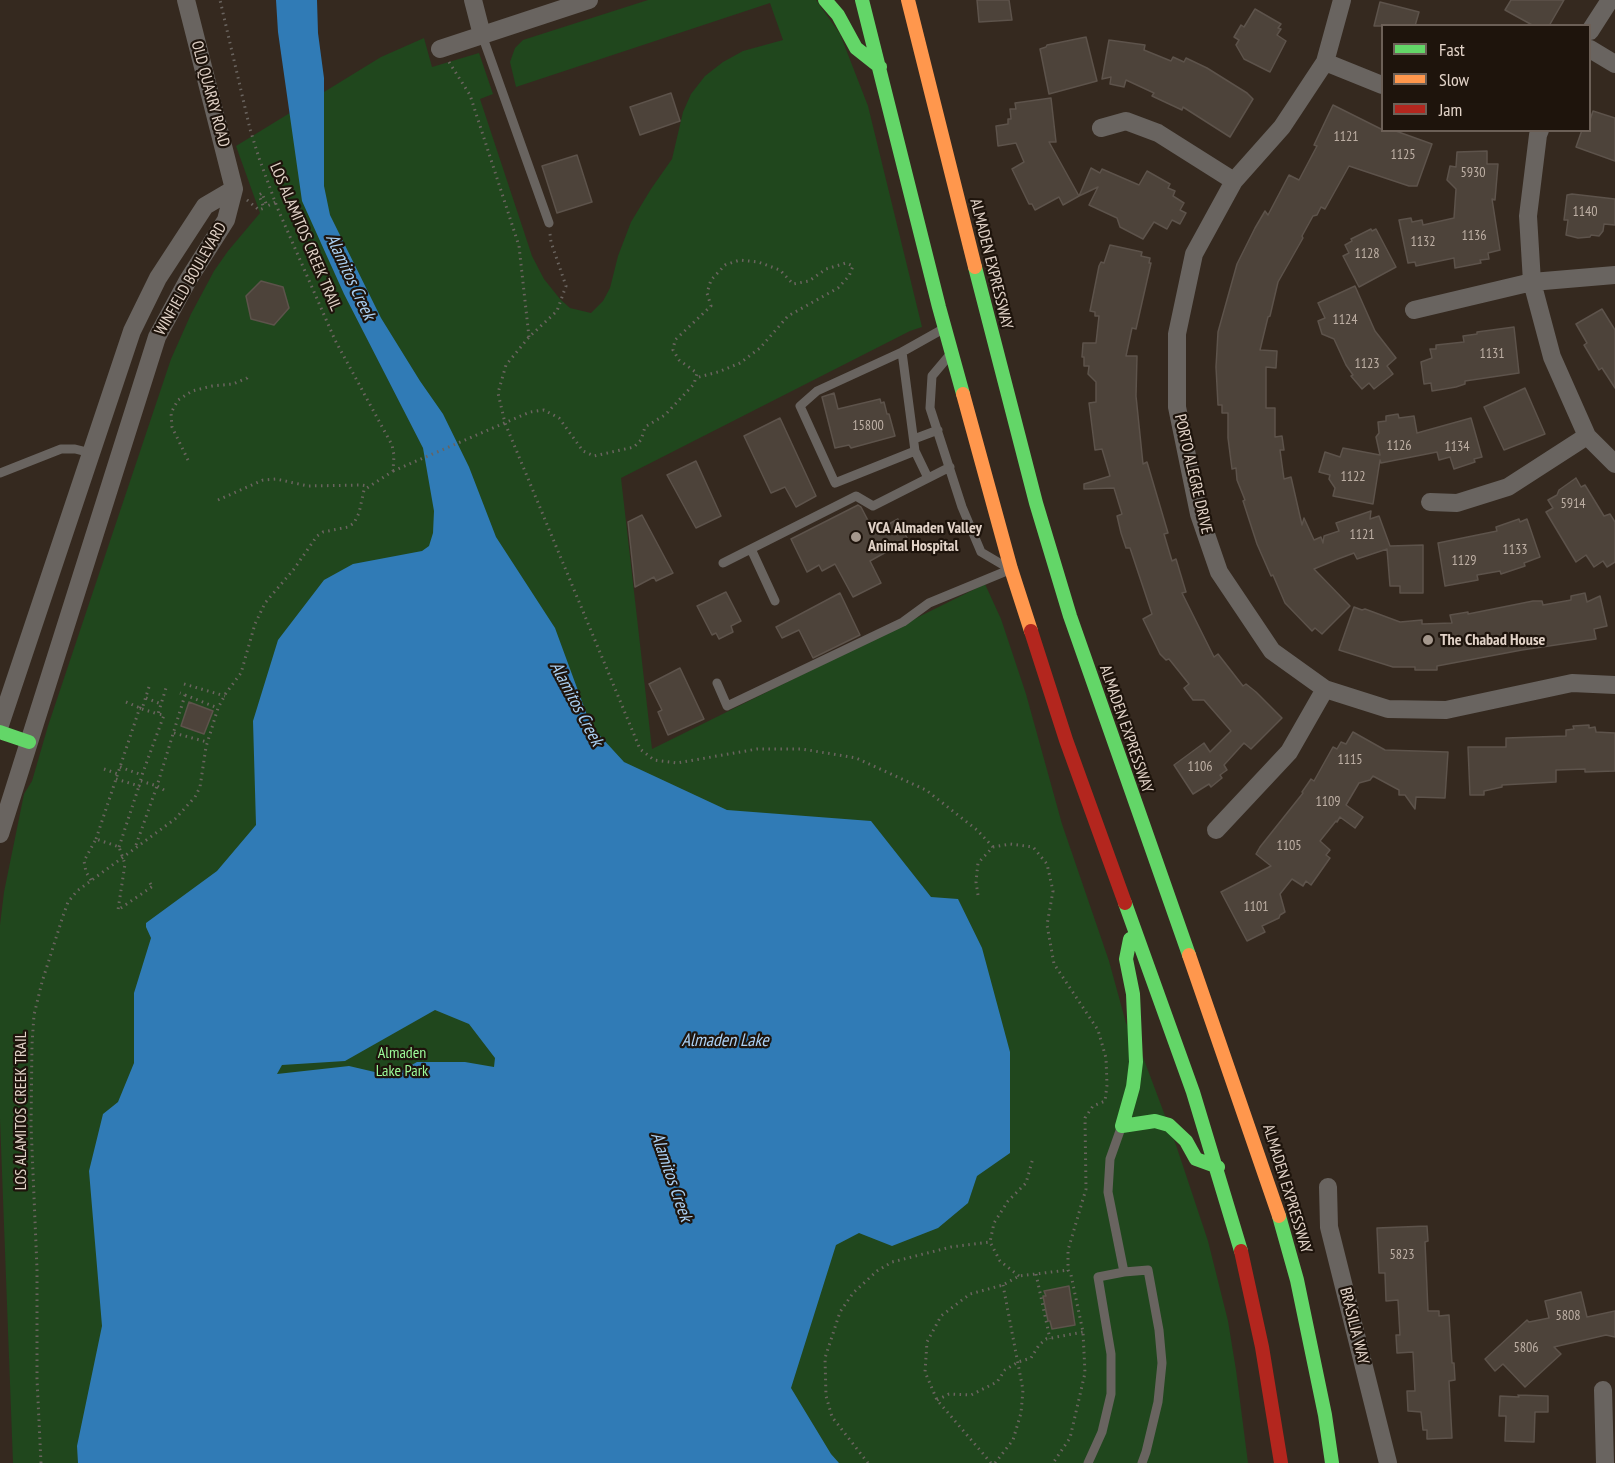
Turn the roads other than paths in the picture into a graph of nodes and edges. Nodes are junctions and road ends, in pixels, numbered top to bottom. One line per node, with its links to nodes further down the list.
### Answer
1 (186, 0): 20 (street, OLD QUARRY ROAD)
2 (473, 0): 10 (street)
3 (589, 0): 10 (street)
4 (825, 0): 15 (main road)
5 (862, 0): 15 (main road)
6 (908, 0): 59 (main road, ALMADEN EXPRESSWAY)
7 (1342, 0): 13 (street, PORTO ALEGRE DRIVE)
8 (1610, 0): 9 (street)
9 (1591, 29)
10 (482, 35): 11 (street); 21 (lane)
11 (440, 49)
12 (1591, 49): 14 (street)
13 (1325, 62): 16 (street); 19 (street, PORTO ALEGRE DRIVE)
14 (1615, 64)
15 (880, 67): 25 (main road)
16 (1381, 84)
17 (1101, 128): 19 (street)
18 (1533, 132): 23 (street)
19 (1234, 180): 44 (street, PORTO ALEGRE DRIVE)
20 (234, 189): 32 (street, WINFIELD BOULEVARD); 47 (street, WINFIELD BOULEVARD)
21 (549, 223)
22 (1615, 275): 23 (street)
23 (1532, 282): 24 (street); 29 (street)
24 (1414, 310)
25 (945, 328): 26 (lane); 27 (main road)
26 (902, 351): 30 (lane); 31 (lane)
27 (952, 353): 28 (lane); 40 (main road)
28 (938, 430): 30 (lane); 34 (lane)
29 (1587, 436): 33 (street); 37 (street)
30 (914, 439): 31 (lane)
31 (915, 451): 36 (lane)
32 (91, 453): 35 (lane); 45 (street, WINFIELD BOULEVARD)
33 (1615, 464)
34 (950, 467): 36 (lane); 40 (lane)
35 (0, 474)
36 (928, 478): 38 (lane)
37 (1430, 502)
38 (751, 549): 39 (lane); 41 (lane)
39 (723, 563)
40 (1011, 569): 42 (lane); 50 (main road)
41 (775, 601)
42 (717, 683)
43 (1615, 685): 44 (street, PORTO ALEGRE DRIVE)
44 (1325, 689): 48 (street)
45 (0, 725)
46 (0, 732): 47 (main road)
47 (29, 742): 49 (street, WINFIELD BOULEVARD)
48 (1216, 830)
49 (0, 834)
50 (1133, 925): 51 (main road); 52 (main road)
51 (1122, 1126): 52 (main road); 54 (lane)
52 (1218, 1167): 58 (main road)
53 (1328, 1188): 60 (street, BRASILIA WAY)
54 (1124, 1272): 56 (lane); 57 (lane)
55 (1603, 1390): 61 (street)
56 (1088, 1463)
57 (1142, 1463)
58 (1281, 1463)
59 (1332, 1463)
60 (1388, 1463)
61 (1605, 1463)

